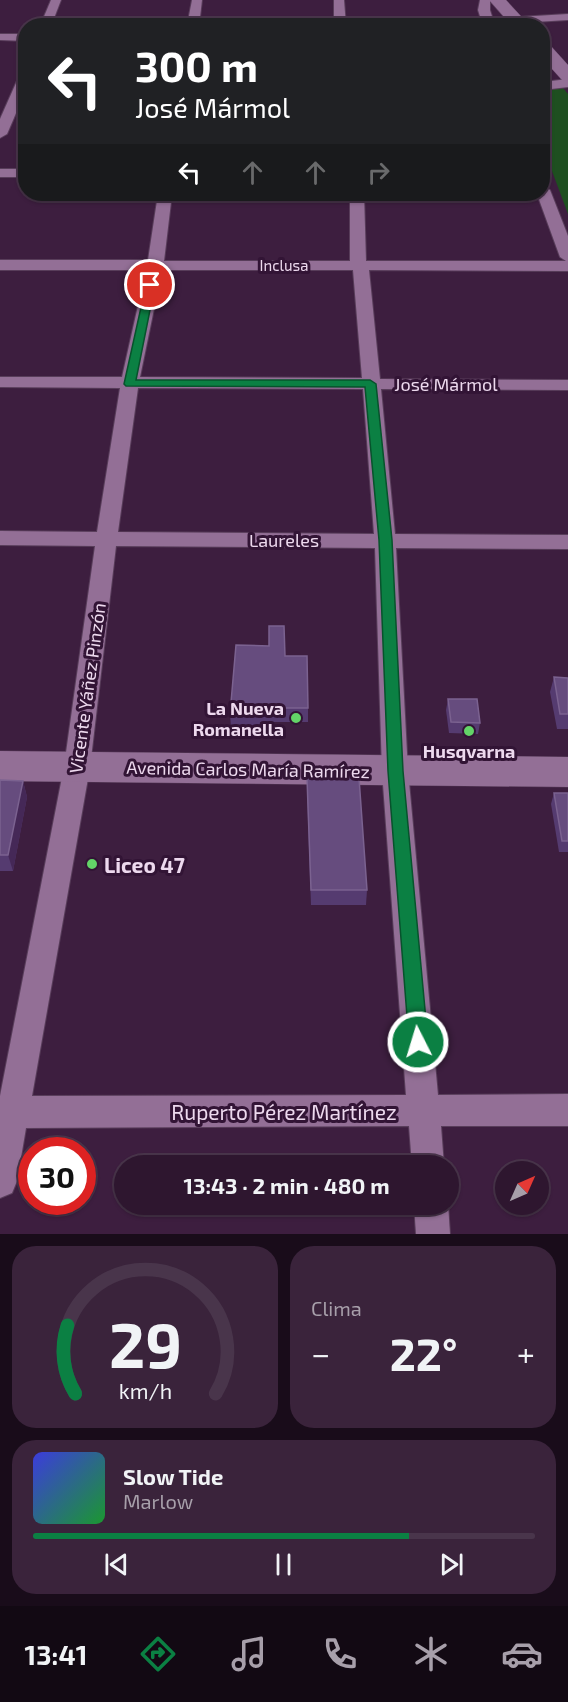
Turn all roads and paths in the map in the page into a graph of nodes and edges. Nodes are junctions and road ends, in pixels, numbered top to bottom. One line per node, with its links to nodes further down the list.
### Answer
1 (56, 0): 7 (street)
2 (197, 0): 8 (street)
3 (339, 0): 9 (street)
4 (485, 0): 10 (street)
5 (498, 0): 11 (main road)
6 (568, 17): 12 (street)
7 (48, 18)
8 (194, 18)
9 (340, 18)
10 (486, 18)
11 (515, 18)
12 (550, 19)
13 (0, 37): 14 (street)
14 (18, 38)
15 (550, 56): 16 (main road)
16 (568, 76)
17 (568, 83): 18 (street)
18 (550, 85)
19 (0, 98): 20 (street)
20 (18, 98)
21 (18, 103): 22 (street)
22 (0, 134)
23 (0, 173): 24 (street)
24 (18, 173)
25 (164, 201): 30 (street, Vicente Yáñez Pinzón)
26 (357, 201): 31 (street)
27 (547, 201): 28 (street)
28 (568, 257)
29 (0, 265): 30 (street, Inclusa)
30 (155, 265): 31 (street, Inclusa); 34 (street, Vicente Yáñez Pinzón)
31 (359, 265): 32 (street, Inclusa); 35 (street)
32 (568, 266)
33 (0, 382): 34 (street, José Mármol)
34 (130, 384): 35 (street, José Mármol); 38 (street, Vicente Yáñez Pinzón)
35 (370, 384): 36 (street, José Mármol); 39 (street)
36 (568, 385)
37 (0, 538): 38 (street, Laureles)
38 (106, 540): 39 (street, Laureles); 42 (street, Vicente Yáñez Pinzón)
39 (385, 540): 40 (street, Laureles); 43 (street)
40 (568, 542)
41 (0, 766): 42 (main road, Avenida Carlos María Ramírez)
42 (77, 767): 43 (main road, Avenida Carlos María Ramírez); 47 (street, Vicente Yáñez Pinzón)
43 (395, 771): 44 (main road, Avenida Carlos María Ramírez); 45 (street)
44 (568, 772)
45 (424, 1110): 46 (street, Ruperto Pérez Martínez); 47 (street, Ruperto Pérez Martínez); 48 (street)
46 (568, 1110)
47 (6, 1112): 49 (street, Vicente Yáñez Pinzón)
48 (427, 1155)
49 (0, 1181)
50 (432, 1215): 51 (street)
51 (433, 1234)

